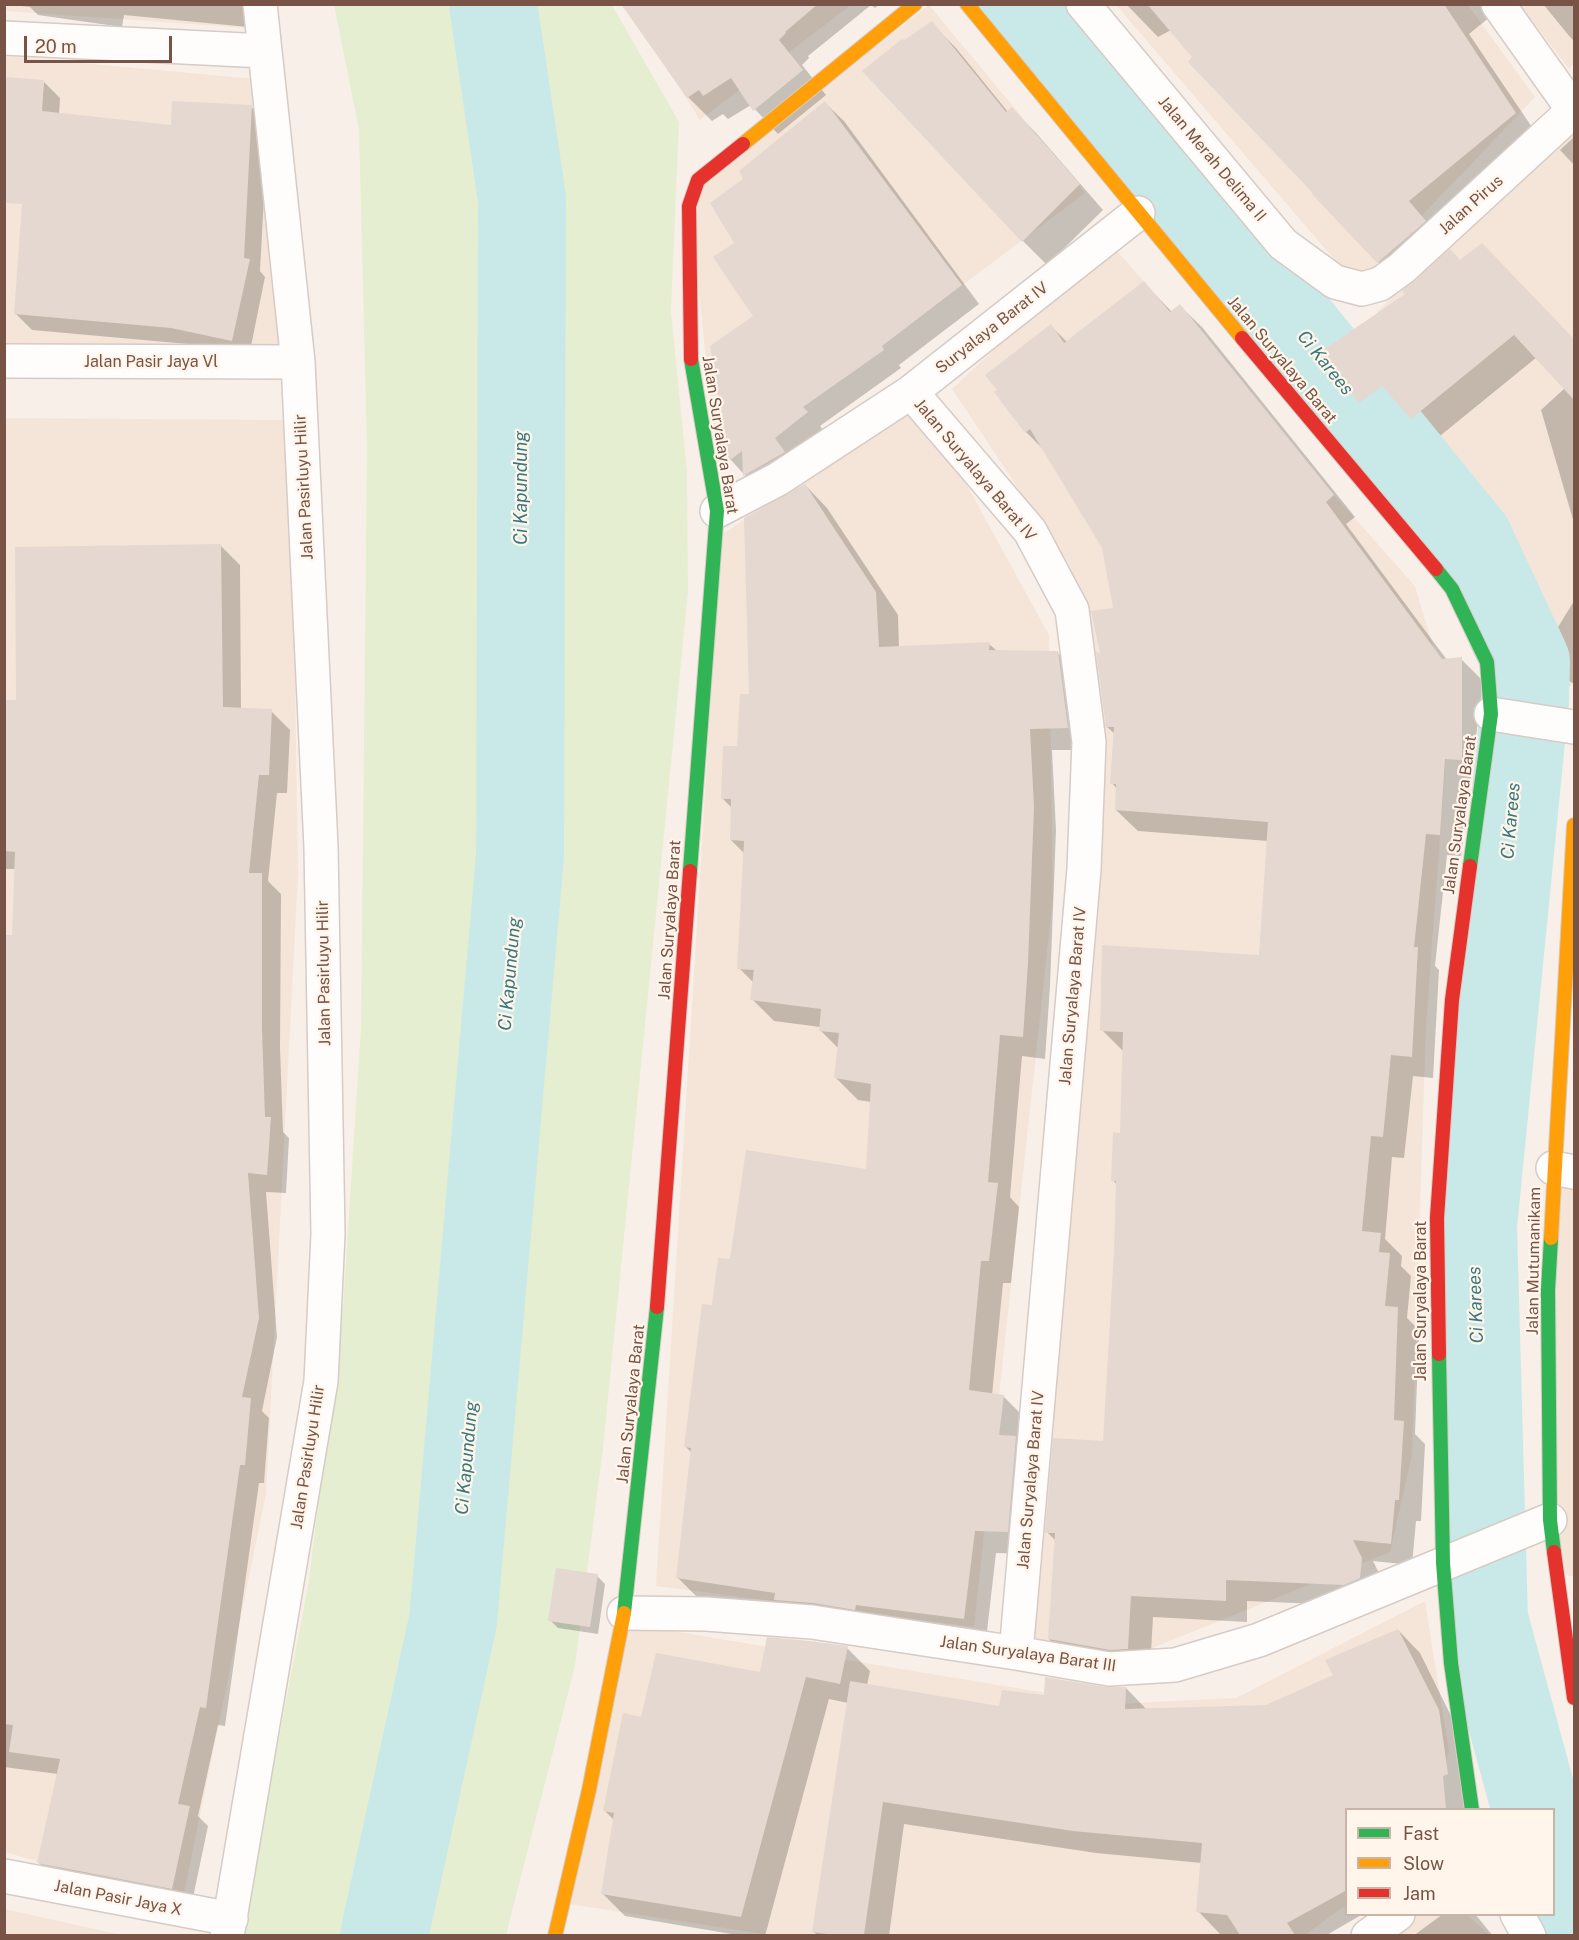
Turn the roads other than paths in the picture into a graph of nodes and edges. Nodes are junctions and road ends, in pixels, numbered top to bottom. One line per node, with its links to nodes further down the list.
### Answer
1 (260, 4): 7 (street, Jalan Pasirluyu Hilir)
2 (915, 4): 14 (street, Jalan Suryalaya Barat)
3 (968, 4): 9 (street, Jalan Suryalaya Barat)
4 (1083, 4): 10 (street, Jalan Merah Delima II)
5 (1498, 4): 8 (street)
6 (4, 38): 7 (street)
7 (264, 51): 12 (street, Jalan Pasirluyu Hilir)
8 (1574, 111): 10 (street, Jalan Pirus)
9 (1138, 213): 13 (street, Suryalaya Barat IV); 15 (street, Jalan Suryalaya Barat)
10 (1362, 289)
11 (4, 361): 12 (street, Jalan Pasir Jaya Vl)
12 (298, 362): 29 (street, Jalan Pasirluyu Hilir)
13 (911, 392): 14 (street, Suryalaya Barat IV); 23 (street, Jalan Suryalaya Barat IV)
14 (717, 511): 22 (street, Jalan Suryalaya Barat)
15 (1503, 716): 16 (street); 20 (street, Jalan Suryalaya Barat)
16 (1575, 727)
17 (1575, 825): 18 (street, Jalan Mutumanikam)
18 (1564, 1170): 19 (street, Jalan Mutumanikam)
19 (1550, 1520): 20 (street, Jalan Suryalaya Barat III); 21 (street, Jalan Mutumanikam)
20 (1445, 1562): 23 (street, Jalan Suryalaya Barat III); 25 (street, Jalan Suryalaya Barat)
21 (1567, 1608): 24 (street, Jalan Mutumanikam)
22 (624, 1613): 23 (street, Jalan Suryalaya Barat III); 30 (street, Jalan Suryalaya Barat)
23 (1016, 1653)
24 (1575, 1698)
25 (1472, 1808)
26 (4, 1876): 29 (street, Jalan Pasir Jaya X)
27 (1395, 1916): 31 (street)
28 (1518, 1916): 32 (street)
29 (229, 1927)
30 (561, 1935)
31 (1368, 1935)
32 (1529, 1935)

